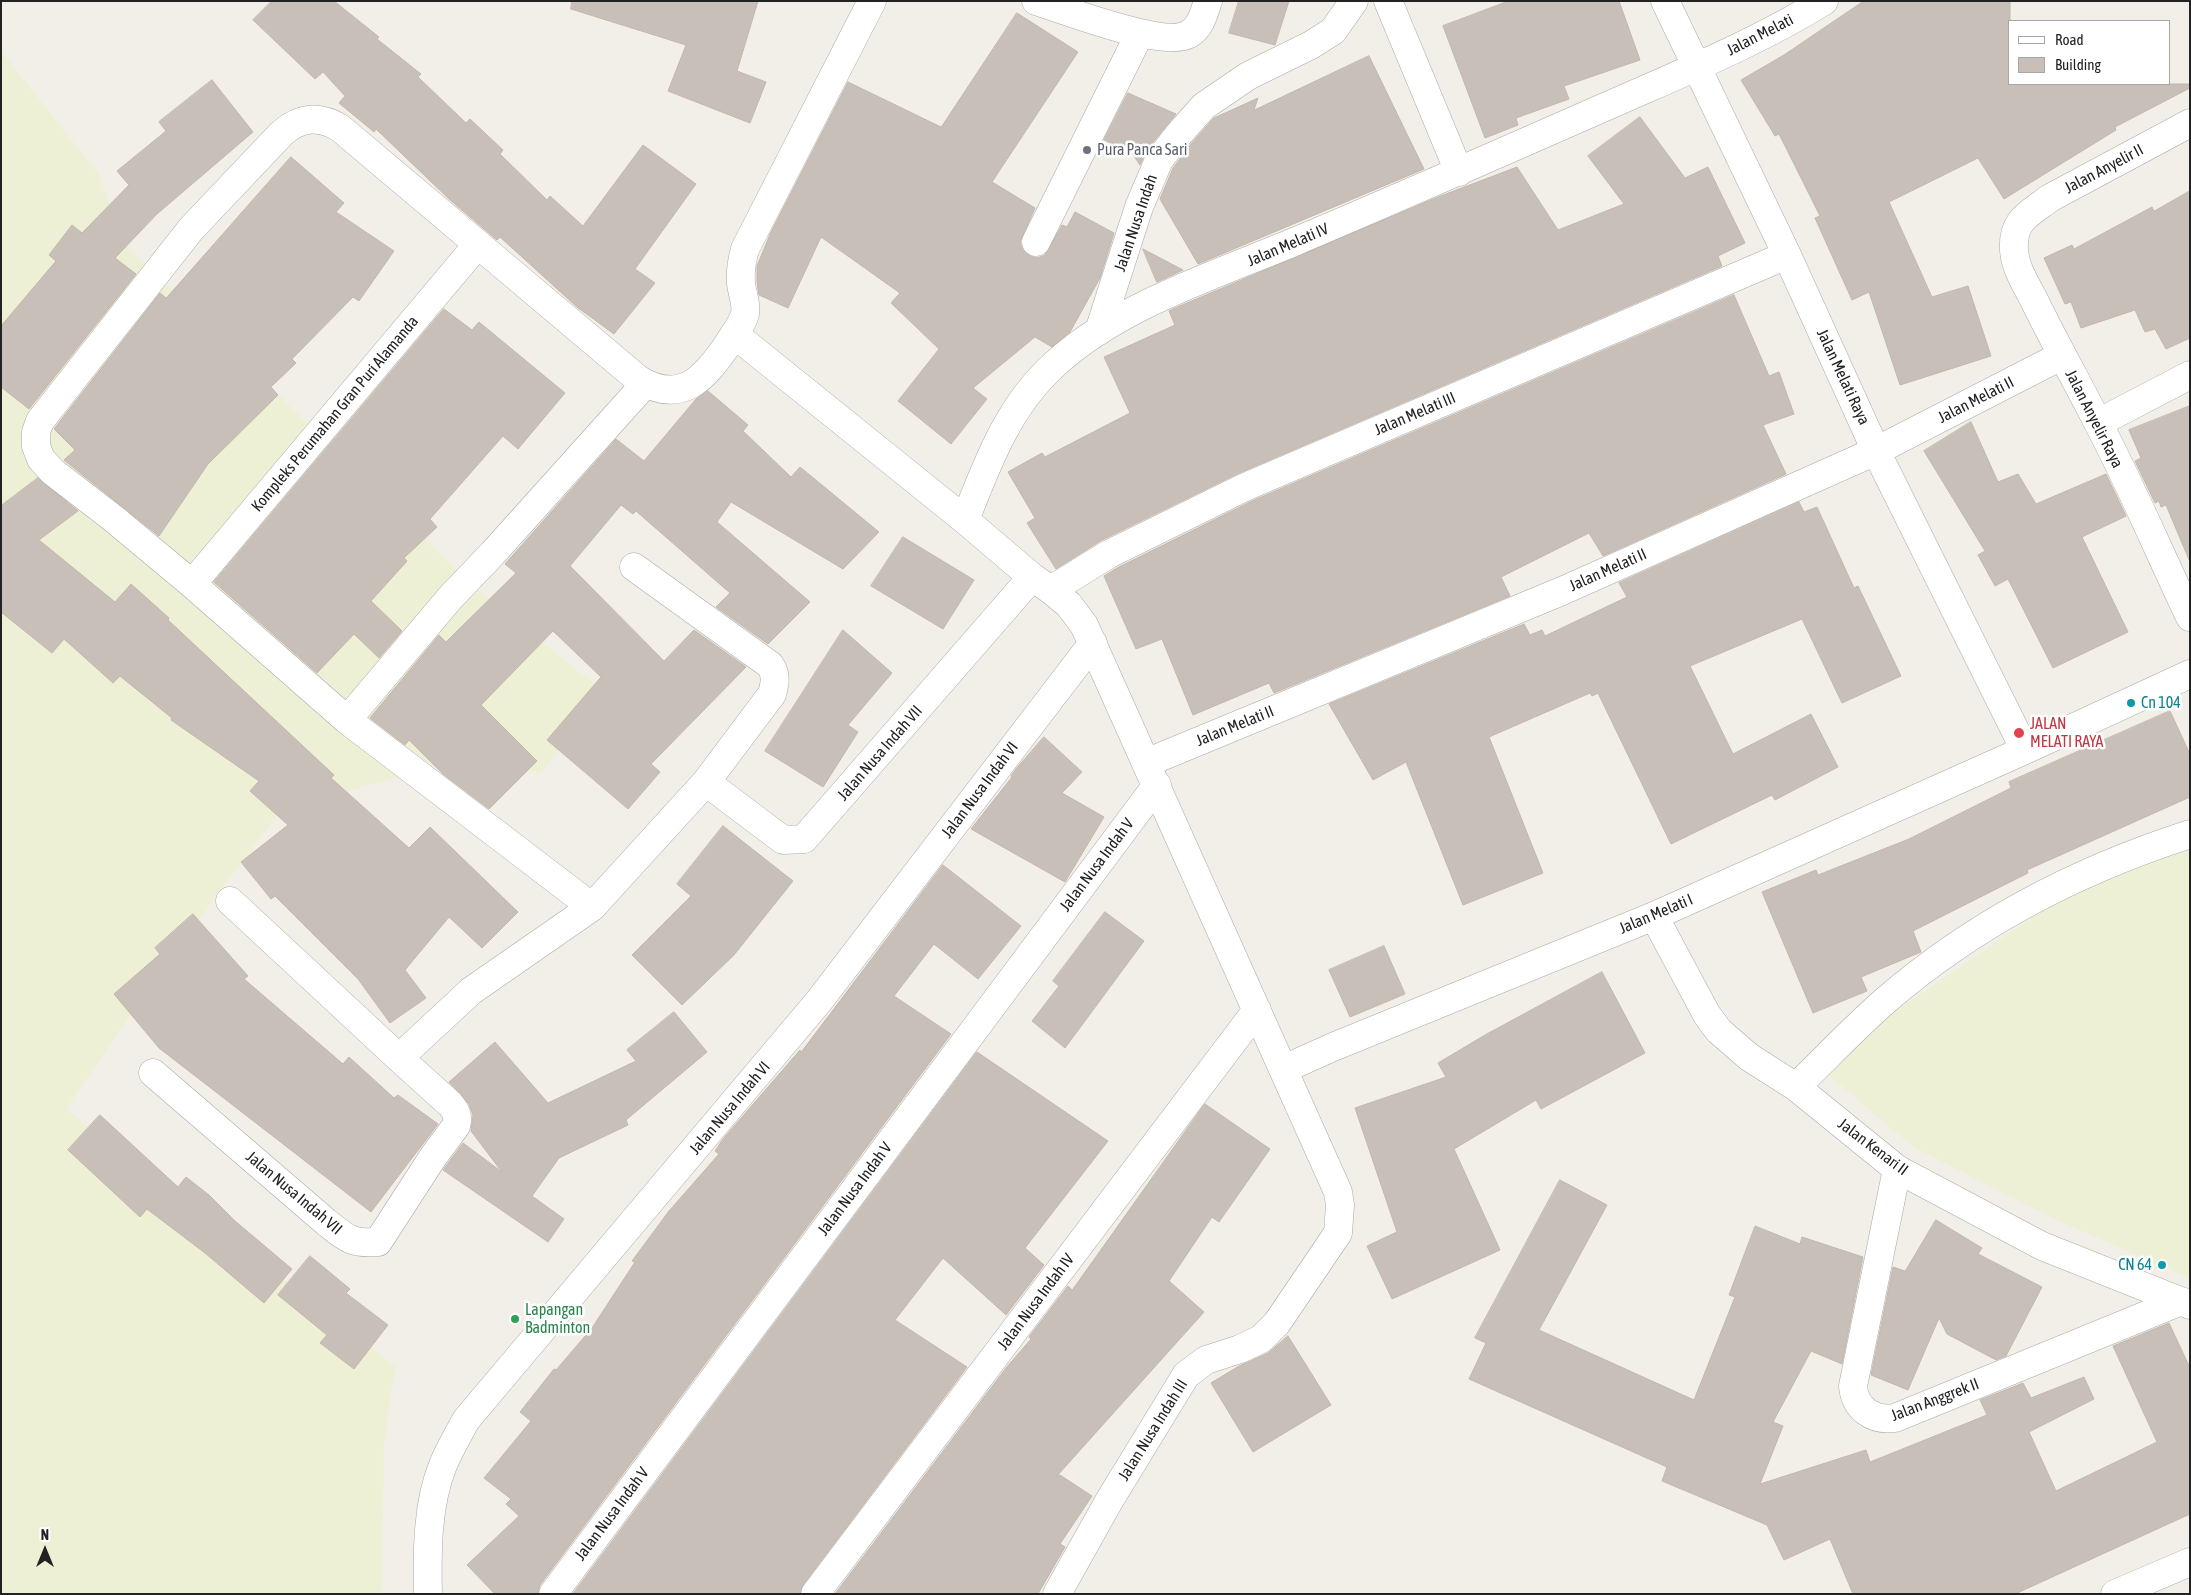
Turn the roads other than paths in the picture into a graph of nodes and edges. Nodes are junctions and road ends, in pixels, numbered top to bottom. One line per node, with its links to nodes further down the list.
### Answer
1 (872, 1): 17 (street)
2 (1036, 1): 8 (street)
3 (1208, 1): 8 (street)
4 (1354, 1): 16 (street, Jalan Nusa Indah)
5 (1388, 1): 11 (street)
6 (1665, 1): 9 (street, Jalan Melati Raya)
7 (1824, 1): 9 (street, Jalan Melati)
8 (1140, 33): 13 (street)
9 (1696, 67): 11 (street, Jalan Melati IV); 15 (street, Jalan Melati Raya)
10 (2190, 123): 12 (street, Jalan Anyelir II)
11 (1459, 172): 16 (street, Jalan Melati IV)
12 (2021, 220): 18 (street, Jalan Anyelir Raya)
13 (1036, 242)
14 (478, 244): 20 (street); 26 (street, Kompleks Perumahan Gran Puri Alamanda); 26 (street)
15 (1787, 254): 22 (street, Jalan Melati Raya); 25 (street, Jalan Melati III)
16 (1100, 331): 23 (street, Jalan Melati IV)
17 (734, 334): 20 (street); 23 (street)
18 (2061, 356): 21 (street, Jalan Anyelir Raya); 22 (street, Jalan Melati II)
19 (2190, 375): 21 (street)
20 (645, 384): 30 (street)
21 (2098, 422): 27 (street, Jalan Anyelir Raya)
22 (1876, 450): 31 (street, Jalan Melati Raya); 32 (street, Jalan Melati II)
23 (965, 520): 25 (street)
24 (634, 567): 33 (street)
25 (1042, 583): 28 (street); 33 (street, Jalan Nusa Indah VII)
26 (192, 584): 30 (street)
27 (2190, 617)
28 (1093, 643): 32 (street); 46 (street, Jalan Nusa Indah VI)
29 (2190, 674): 31 (street, Jalan Melati I)
30 (347, 720): 36 (street)
31 (2025, 750): 37 (street, Jalan Melati I)
32 (1151, 774): 38 (street); 47 (street, Jalan Nusa Indah V)
33 (706, 782): 36 (street)
34 (2190, 834): 42 (street)
35 (230, 901): 39 (street, Jalan Nusa Indah VII)
36 (592, 908): 39 (street)
37 (1654, 916): 40 (street, Jalan Melati I); 42 (street, Jalan Kenari II)
38 (1256, 1010): 40 (street); 48 (street, Jalan Nusa Indah IV)
39 (399, 1058): 41 (street, Jalan Nusa Indah VII)
40 (1284, 1069): 49 (street, Jalan Nusa Indah III)
41 (153, 1074)
42 (1796, 1087): 43 (street, Jalan Kenari II)
43 (1897, 1169): 44 (street, Jalan Kenari II); 44 (street, Jalan Anggrek II)
44 (2185, 1303)
45 (2190, 1562): 50 (street)
46 (428, 1594)
47 (553, 1594)
48 (815, 1594)
49 (1057, 1594)
50 (2115, 1594)

